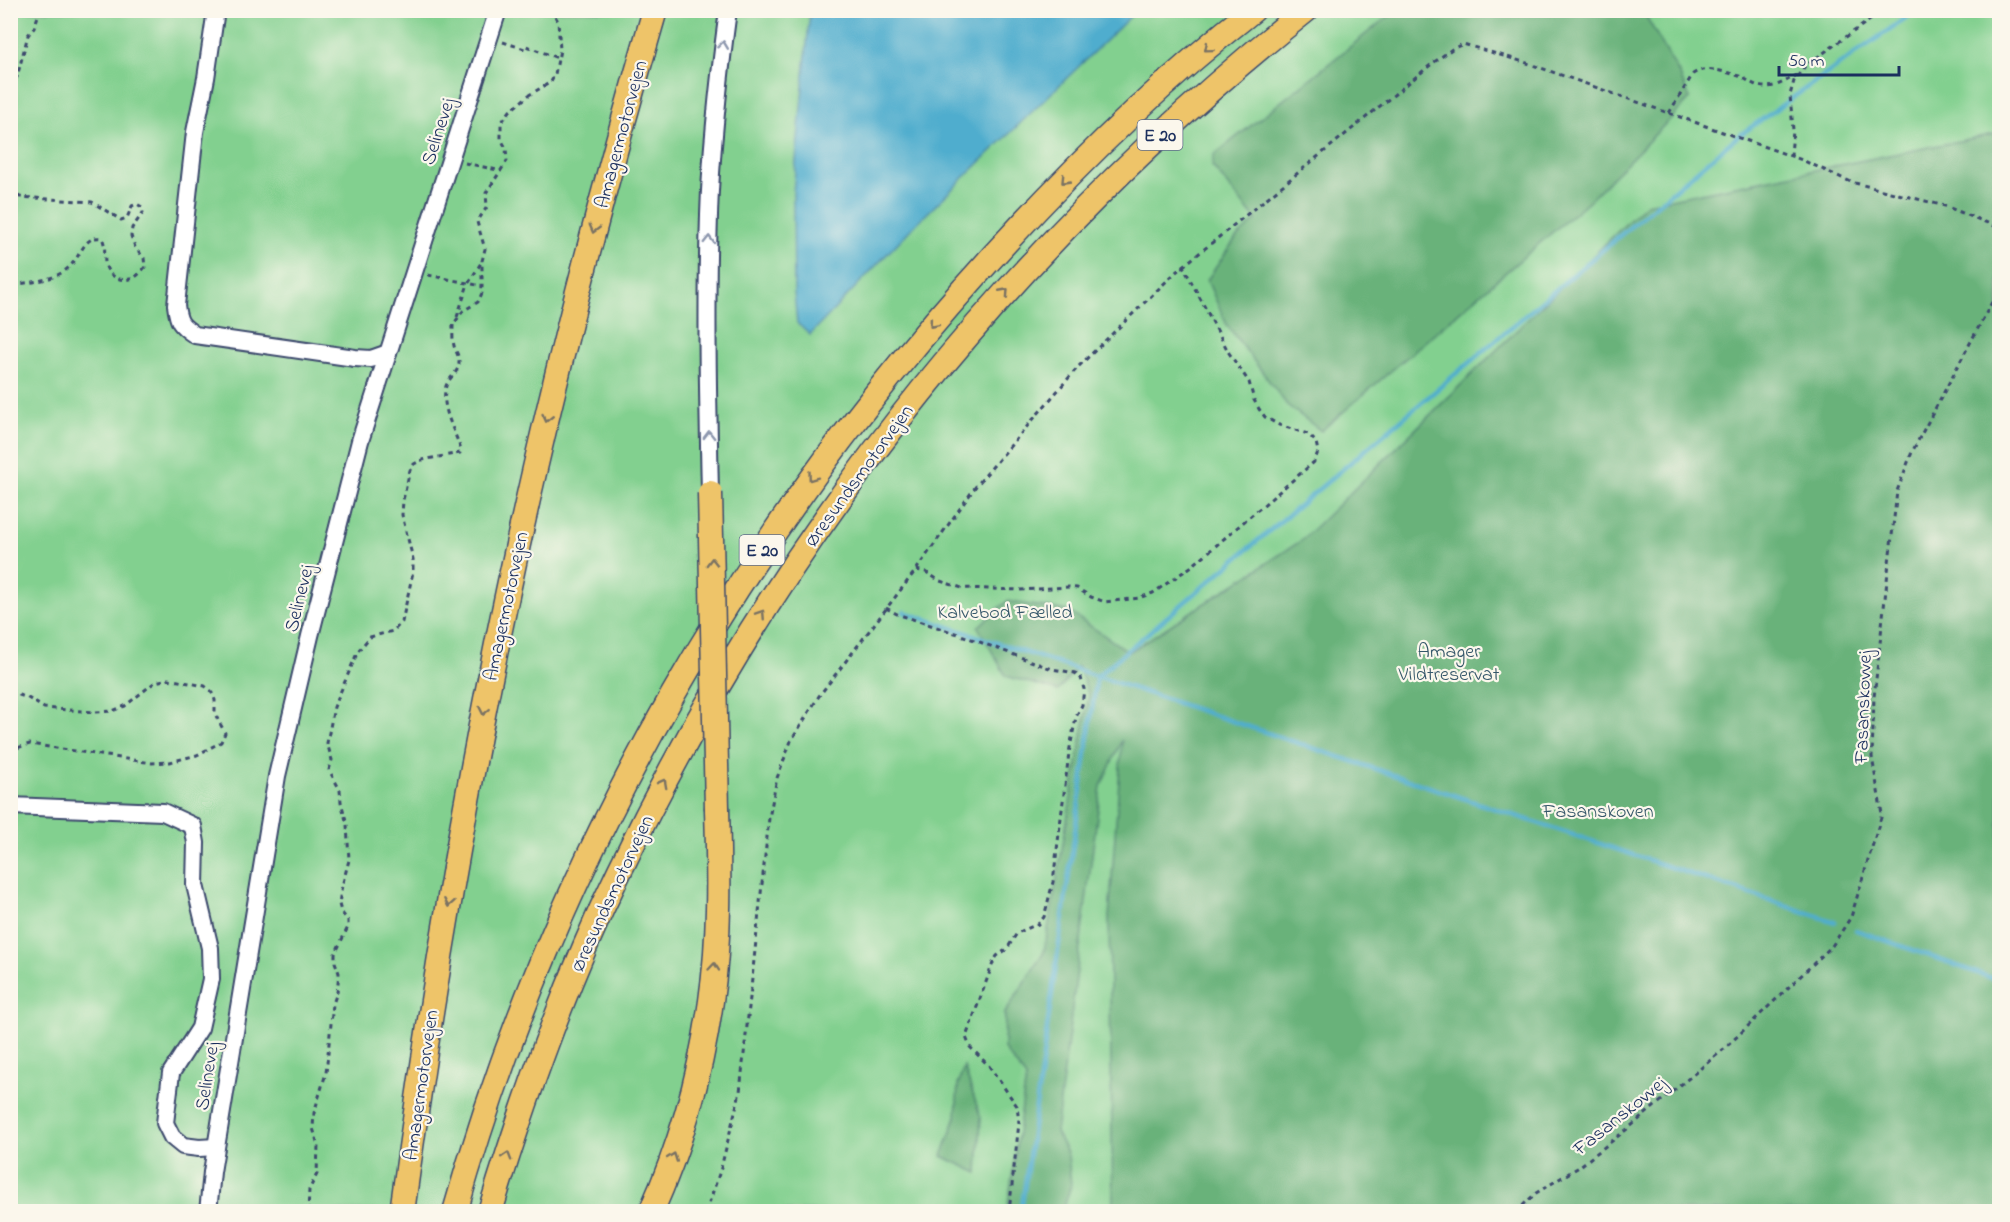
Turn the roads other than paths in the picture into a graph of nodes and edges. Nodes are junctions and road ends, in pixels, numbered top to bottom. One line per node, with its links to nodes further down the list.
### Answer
1 (216, 10): 7 (street)
2 (498, 10): 7 (street, Selinevej)
3 (655, 10): 12 (highway, Amagermotorvejen, one-way to 12)
4 (728, 10): 8 (street, one-way to 4)
5 (1252, 10): 13 (highway, Øresundsmotorvejen / E 20, one-way to 13)
6 (1306, 10): 14 (highway, Øresundsmotorvejen / E 20, one-way to 6)
7 (388, 353): 10 (street, Selinevej)
8 (710, 493): 15 (highway, one-way to 8, bridge)
9 (10, 807): 10 (street)
10 (216, 1147): 11 (street, Selinevej)
11 (208, 1212)
12 (402, 1212)
13 (455, 1212)
14 (490, 1212)
15 (651, 1212)

